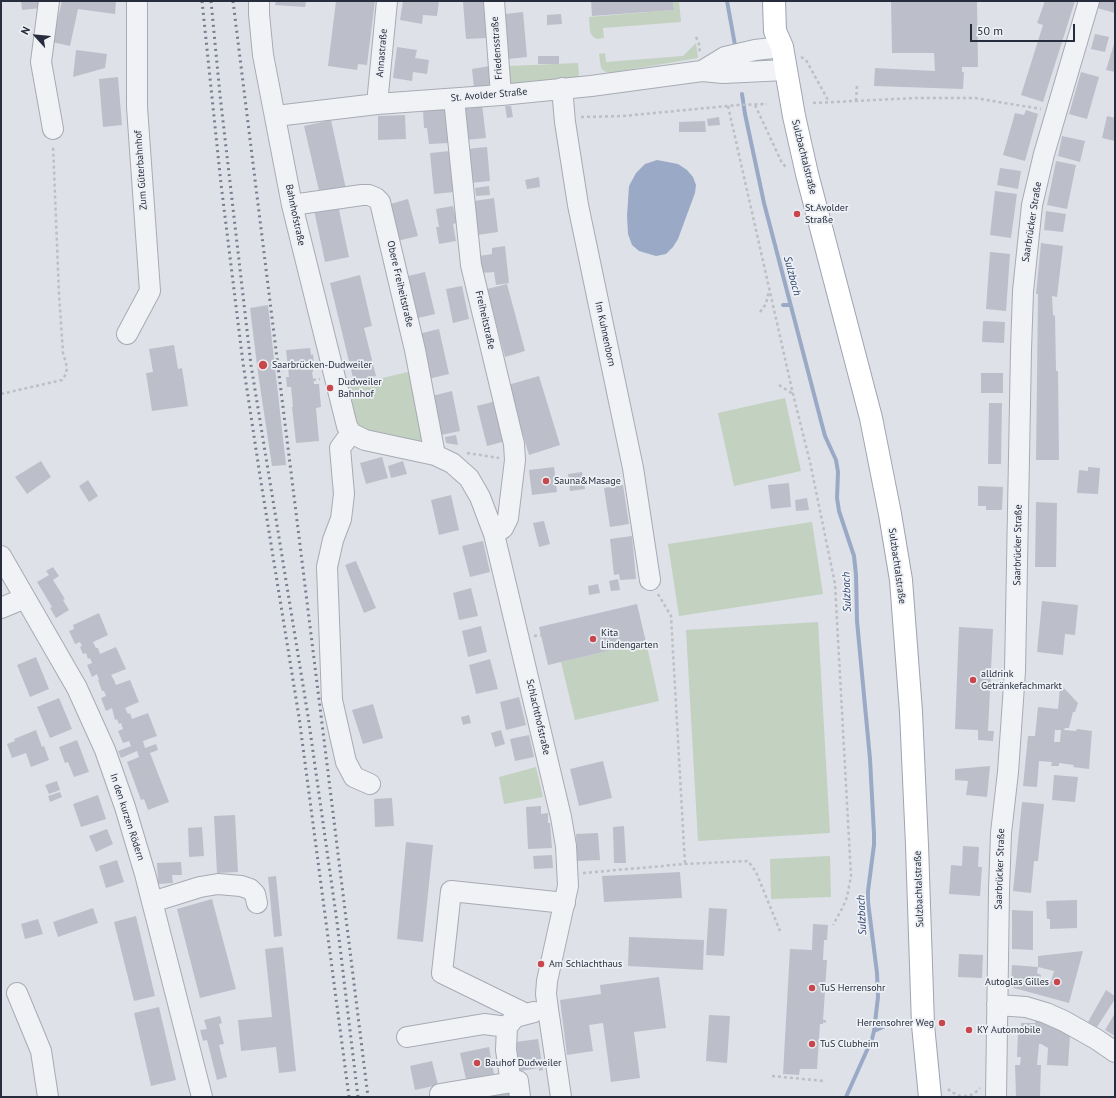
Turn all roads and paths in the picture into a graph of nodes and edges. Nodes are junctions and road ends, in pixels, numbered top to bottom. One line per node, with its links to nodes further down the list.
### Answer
1 (49, 1): 28 (street)
2 (137, 1): 33 (street, Zum Güterbahnhof)
3 (259, 1): 26 (street, Bahnhofstraße)
4 (387, 1): 21 (street, Annastraße)
5 (494, 1): 16 (street, Friedensstraße)
6 (774, 1): 10 (main road, Sulzbachtalstraße)
7 (785, 1): 10 (main road, Sulzbachtalstraße)
8 (1089, 1): 61 (street, Saarbrücker Straße)
9 (696, 37): 12 (path)
10 (784, 38): 12 (street, St. Avolder Straße); 13 (main road, Sulzbachtalstraße)
11 (806, 60): 19 (path)
12 (701, 64): 13 (street, St. Avolder Straße); 15 (street, St. Avolder Straße)
13 (786, 70): 73 (main road, Sulzbachtalstraße)
14 (856, 84): 18 (path)
15 (562, 88): 16 (street, St. Avolder Straße); 27 (street, Im Kuhnenborn)
16 (501, 95): 17 (street, St. Avolder Straße)
17 (454, 99): 21 (street, St. Avolder Straße); 46 (street, Freiheitstraße)
18 (856, 101): 19 (path); 25 (path)
19 (829, 102): 20 (path)
20 (813, 103)
21 (377, 104): 26 (street, St. Avolder Straße)
22 (768, 104): 23 (path)
23 (755, 105): 24 (path); 29 (path)
24 (728, 106): 27 (path); 31 (path)
25 (1041, 108)
26 (276, 116): 30 (street, Bahnhofstraße)
27 (565, 117): 49 (street, Im Kuhnenborn)
28 (53, 129): 39 (path)
29 (789, 169)
30 (292, 205): 42 (street, Bahnhofstraße); 45 (street, Obere Freiheitstraße)
31 (769, 289): 32 (path); 40 (path)
32 (760, 312)
33 (127, 334)
34 (317, 379): 35 (path)
35 (313, 380)
36 (779, 385): 40 (path)
37 (297, 389): 41 (path)
38 (268, 390): 43 (path)
39 (1, 394)
40 (793, 394): 58 (path)
41 (299, 407)
42 (349, 430): 45 (street, Schlachthofstraße); 52 (street)
43 (275, 439)
44 (464, 452): 46 (path)
45 (435, 455): 47 (street, Schlachthofstraße)
46 (507, 459): 47 (street, Freiheitstraße)
47 (494, 534): 54 (street, Schlachthofstraße)
48 (1, 556): 50 (street, In den kurzen Rödern)
49 (650, 580): 53 (path)
50 (25, 598): 51 (street); 55 (street, In den kurzen Rödern)
51 (1, 608)
52 (370, 784)
53 (685, 864): 54 (path); 59 (path)
54 (568, 875): 57 (street, Schlachthofstraße)
55 (152, 902): 56 (street); 75 (street, In den kurzen Rödern)
56 (257, 903)
57 (565, 903): 62 (street, Schlachthofstraße); 63 (street)
58 (832, 925)
59 (780, 931)
60 (17, 993): 74 (street)
61 (997, 1005): 68 (street); 72 (street, Saarbrücker Straße)
62 (548, 1009): 63 (street); 77 (street, Schlachthofstraße)
63 (526, 1014): 66 (street)
64 (823, 1021): 65 (path)
65 (828, 1022)
66 (507, 1027): 67 (street); 71 (street)
67 (407, 1037)
68 (1115, 1052)
69 (772, 1076): 70 (path)
70 (824, 1081)
71 (516, 1090): 76 (street)
72 (989, 1090): 73 (path)
73 (938, 1091)
74 (48, 1097)
75 (202, 1097)
76 (441, 1097)
77 (561, 1097)

